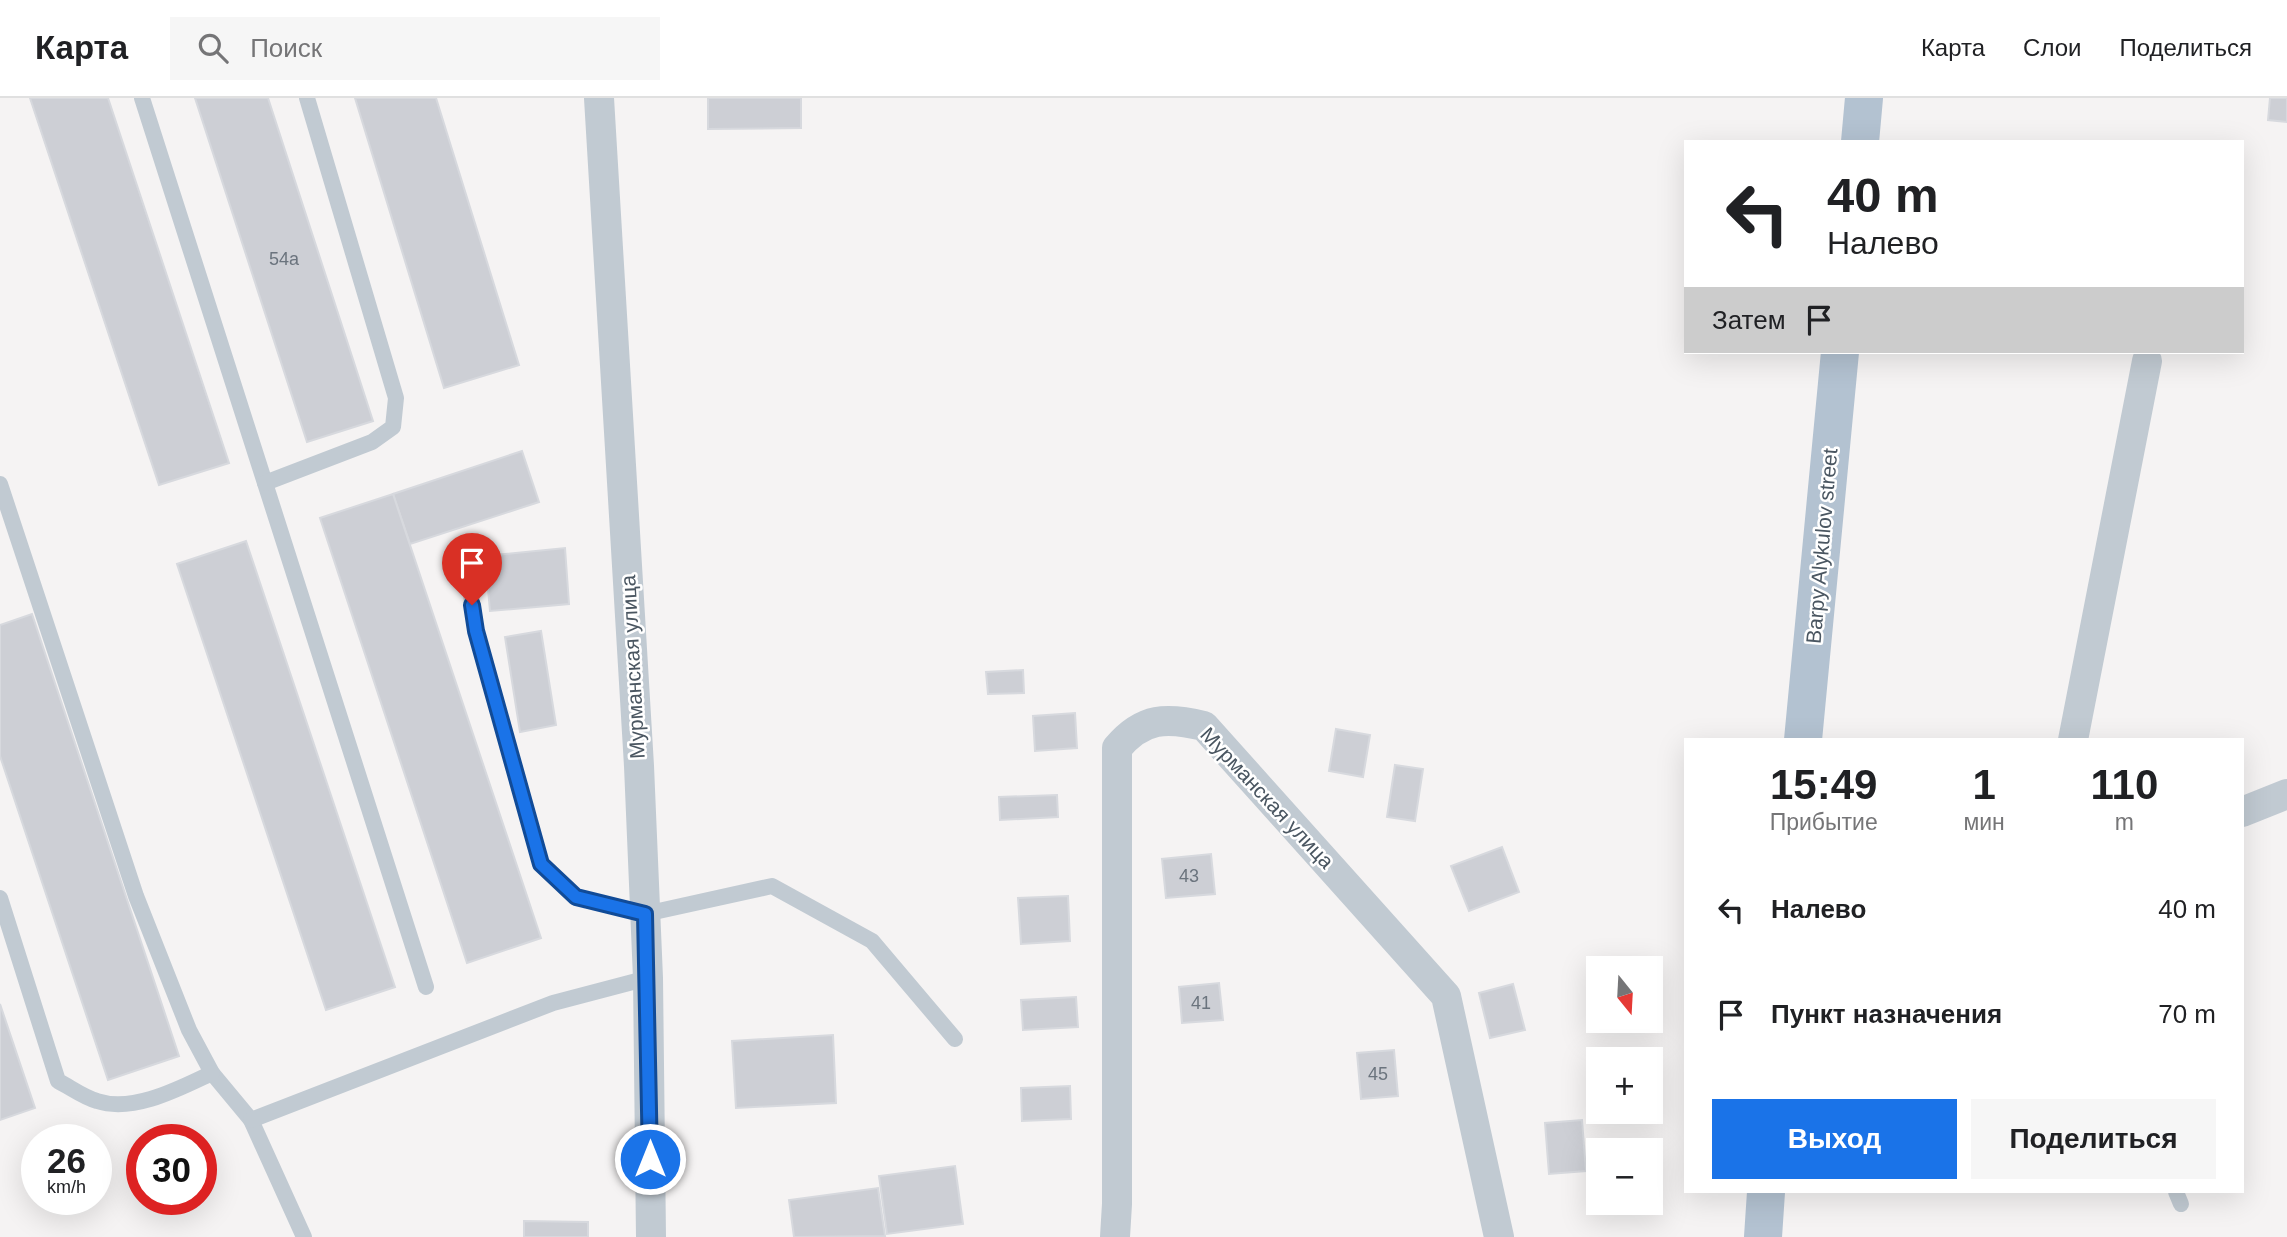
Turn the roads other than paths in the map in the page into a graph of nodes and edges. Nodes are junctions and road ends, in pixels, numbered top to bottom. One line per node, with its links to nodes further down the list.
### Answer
1 (142, 98): 8 (lane)
2 (307, 98): 8 (lane)
3 (599, 98): 16 (street, Мурманская улица)
4 (1864, 98): 5 (main road)
5 (1860, 140)
6 (1840, 354): 11 (main road, Barpy Alykulov street)
7 (2147, 360): 12 (street)
8 (265, 483): 18 (lane)
9 (0, 484): 20 (lane)
10 (469, 580): 16 (lane)
11 (1803, 738)
12 (2073, 738)
13 (2287, 794): 14 (street)
14 (2244, 811)
15 (0, 898): 20 (lane)
16 (645, 914): 17 (street, Мурманская улица); 19 (lane)
17 (648, 978): 21 (lane); 24 (street, Мурманская улица)
18 (426, 987)
19 (955, 1039)
20 (212, 1073): 21 (lane)
21 (251, 1120): 23 (lane)
22 (1766, 1193): 27 (main road)
23 (304, 1237)
24 (651, 1237)
25 (1115, 1237): 26 (street, Мурманская улица)
26 (1499, 1237)
27 (1763, 1237)

